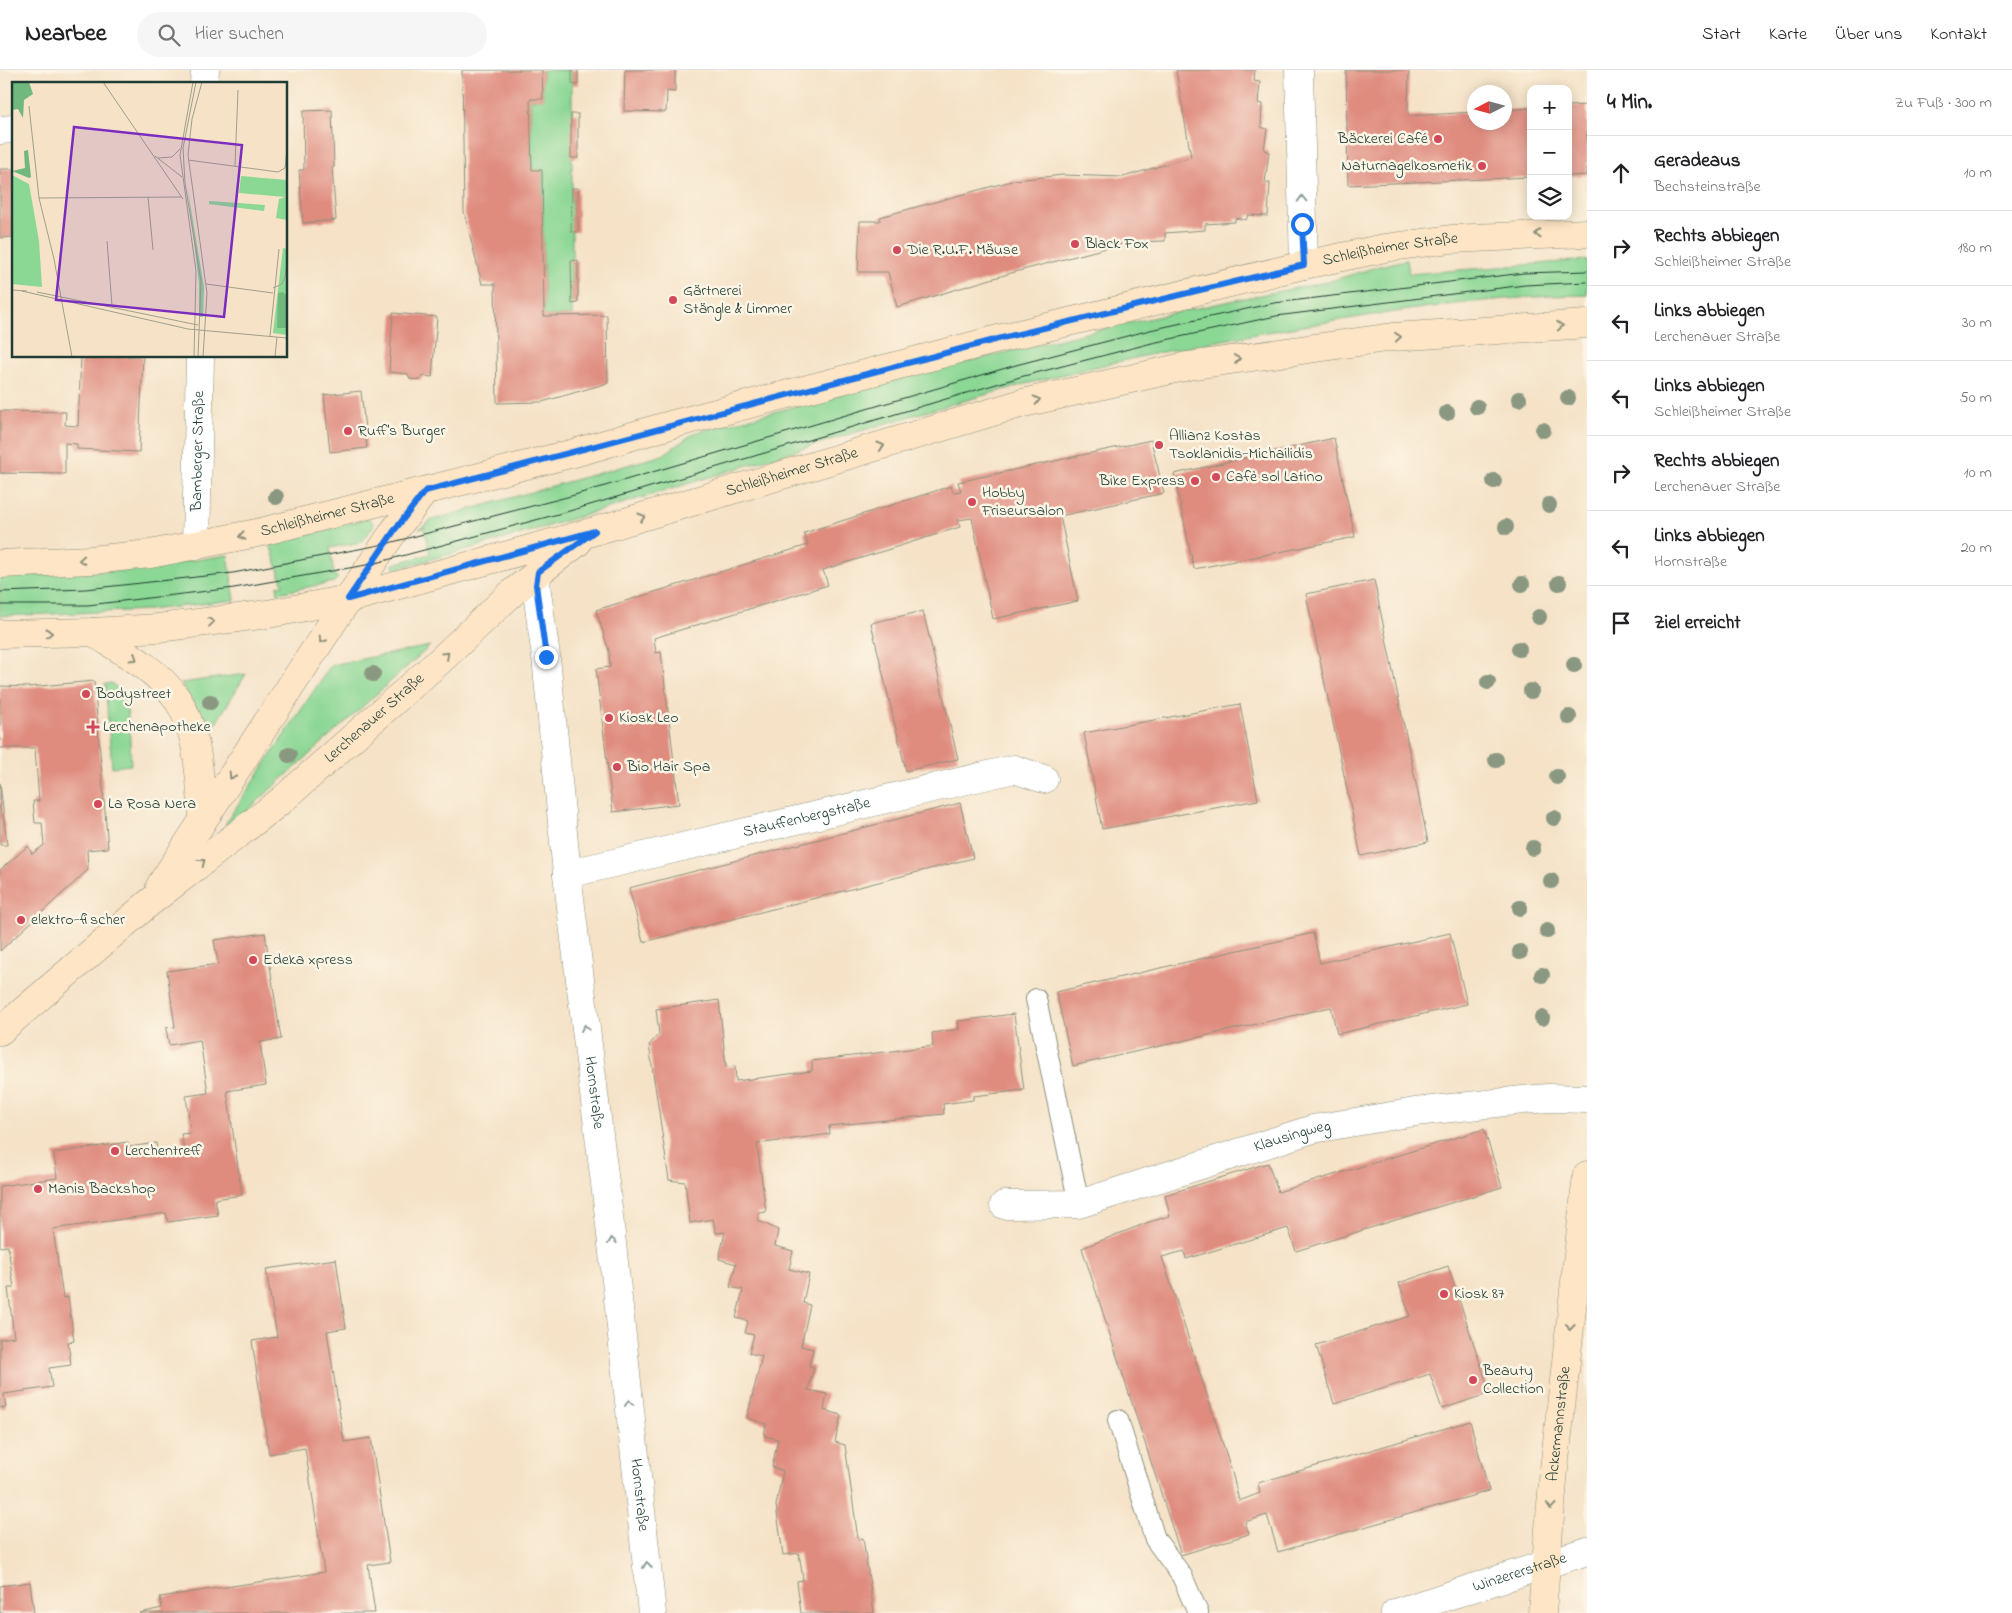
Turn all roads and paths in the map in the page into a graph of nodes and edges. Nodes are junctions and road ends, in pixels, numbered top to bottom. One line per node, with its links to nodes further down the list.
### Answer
1 (1298, 70): 3 (street, one-way to 1)
2 (1587, 233): 3 (main road, Schleißheimer Straße, one-way to 3)
3 (1304, 265): 6 (main road, Schleißheimer Straße)
4 (1587, 324): 7 (main road, Schleißheimer Straße, one-way to 4)
5 (200, 358): 8 (street, Bamberger Straße)
6 (425, 491): 8 (main road, Schleißheimer Straße, one-way to 8); 11 (main road, Lerchenauer Straße)
7 (595, 531): 10 (main road, Lerchenauer Straße); 11 (main road, Schleißheimer Straße)
8 (196, 546): 9 (main road, Schleißheimer Straße, one-way to 9)
9 (0, 564)
10 (538, 572): 16 (street, Hornstraße); 17 (main road, Lerchenauer Straße, one-way to 10)
11 (348, 599): 12 (main road, Schleißheimer Straße, one-way to 11); 15 (main road, Lerchenauer Straße, one-way to 15)
12 (93, 632): 13 (main road, Schleißheimer Straße, one-way to 12); 15 (main road, one-way to 15)
13 (0, 634)
14 (1044, 779): 16 (street, Stauffenbergstraße)
15 (203, 819): 17 (main road, Lerchenauer Straße)
16 (567, 874): 27 (street, Hornstraße, one-way to 16)
17 (149, 903): 19 (main road, Lerchenauer Straße)
18 (1036, 999): 22 (lane)
19 (0, 1031)
20 (1587, 1099): 22 (street, Klausingweg)
21 (1587, 1175): 26 (main road, Ackermannstraße, one-way to 26)
22 (1079, 1204): 23 (street, Klausingweg)
23 (1004, 1205)
24 (1118, 1420): 28 (lane)
25 (1587, 1552): 26 (street, Winzererstraße)
26 (1546, 1564): 29 (street, Winzererstraße); 30 (main road, Ackermannstraße)
27 (652, 1613)
28 (1198, 1613)
29 (1395, 1613)
30 (1542, 1613)

